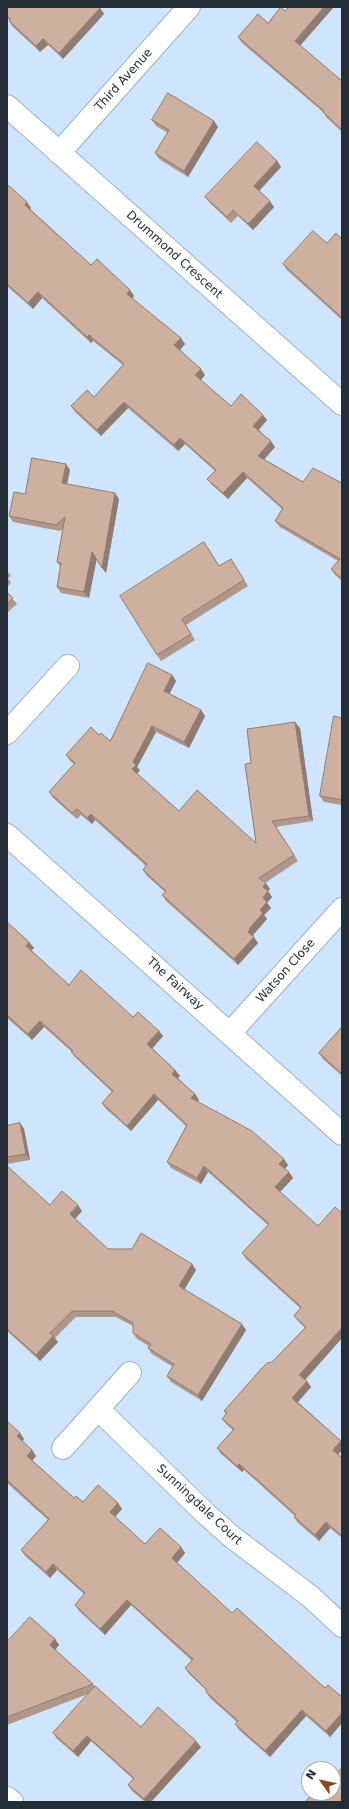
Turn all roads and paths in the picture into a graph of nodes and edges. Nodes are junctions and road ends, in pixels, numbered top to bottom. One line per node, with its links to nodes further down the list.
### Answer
1 (189, 7): 3 (street, Third Avenue)
2 (7, 106): 3 (street, Drummond Crescent)
3 (59, 153): 4 (street, Drummond Crescent)
4 (342, 404)
5 (68, 666): 6 (street)
6 (7, 733)
7 (7, 835): 9 (street, The Fairway)
8 (342, 908): 9 (street, Watson Close)
9 (230, 1033): 10 (street, The Fairway)
10 (342, 1134)
11 (130, 1373): 12 (street)
12 (98, 1409): 13 (street); 14 (street, Sunningdale Court)
13 (63, 1448)
14 (342, 1626)
15 (7, 1798): 16 (street)
16 (12, 1802)

